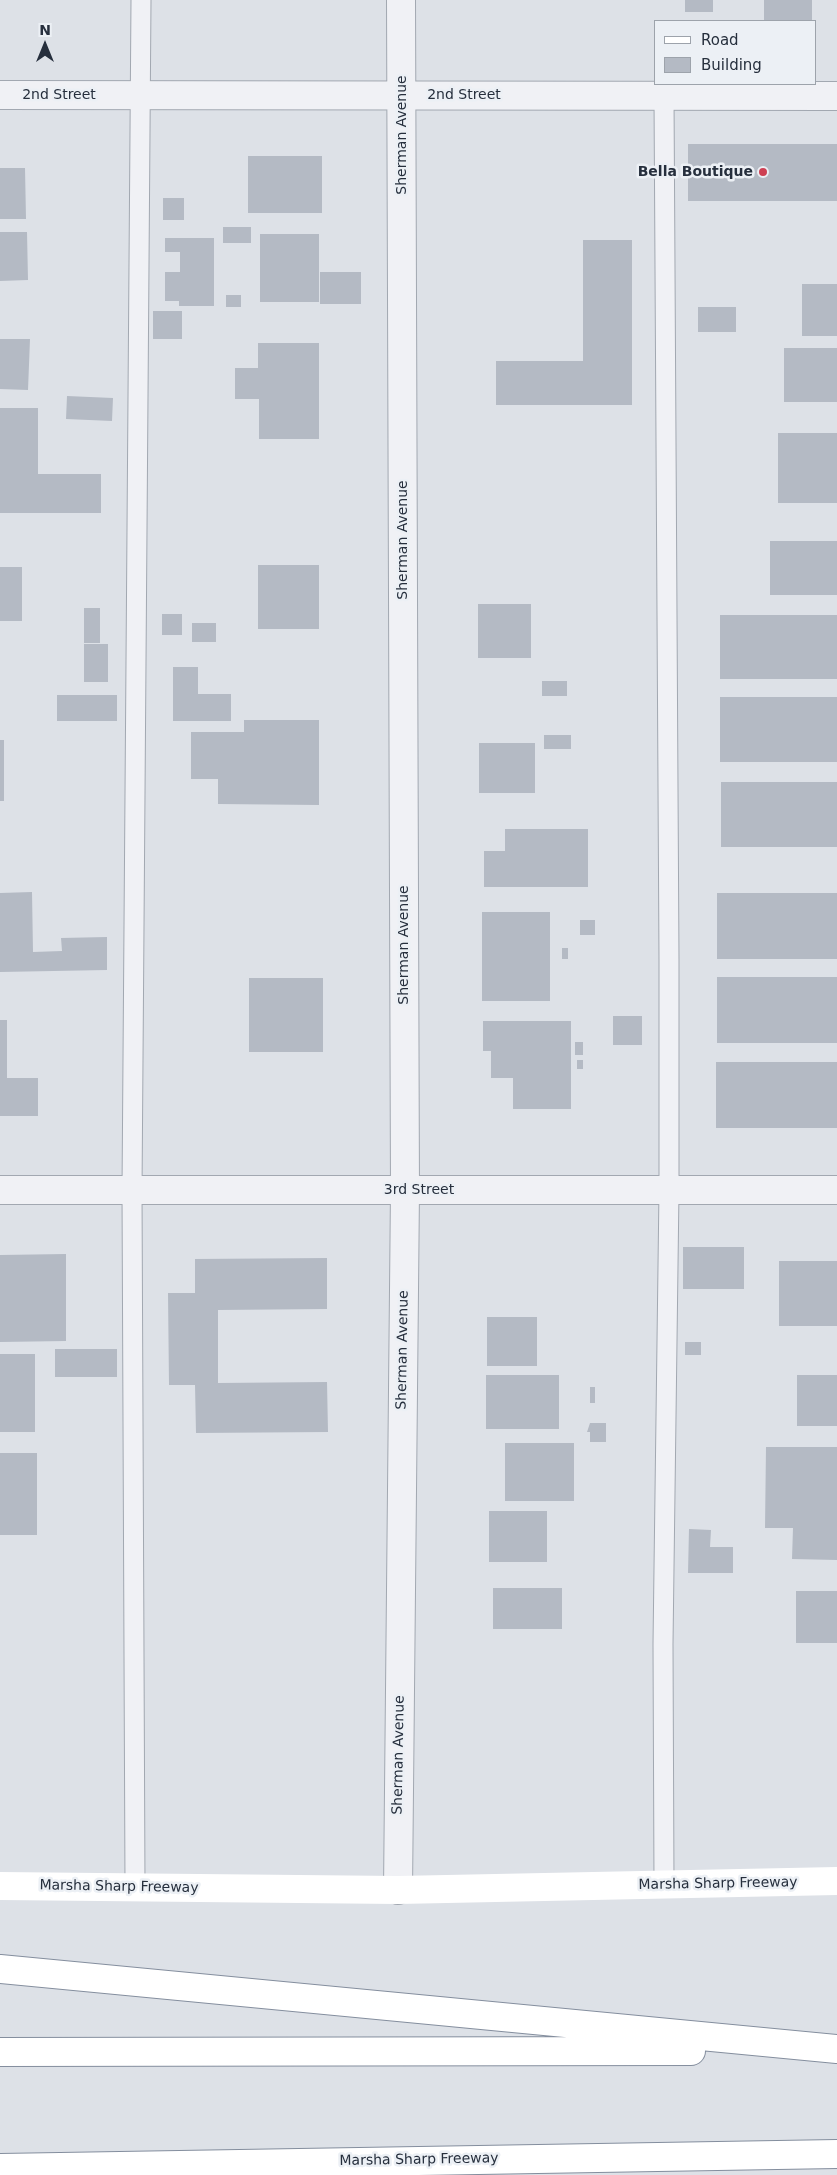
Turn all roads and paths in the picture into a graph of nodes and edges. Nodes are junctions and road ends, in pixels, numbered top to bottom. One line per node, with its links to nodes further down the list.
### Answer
1 (141, 0): 4 (lane)
2 (401, 0): 5 (street, Sherman Avenue)
3 (0, 95): 4 (street, 2nd Street)
4 (140, 95): 5 (street, 2nd Street); 9 (lane)
5 (402, 95): 6 (street, 2nd Street); 10 (street, Sherman Avenue)
6 (664, 96): 7 (street, 2nd Street); 11 (lane)
7 (837, 96)
8 (0, 1190): 9 (street, 3rd Street)
9 (132, 1190): 10 (street, 3rd Street); 16 (lane)
10 (405, 1190): 11 (street, 3rd Street); 17 (street, Sherman Avenue)
11 (669, 1190): 12 (street, 3rd Street); 14 (lane)
12 (837, 1190)
13 (837, 1881): 14 (main road, Marsha Sharp Freeway)
14 (664, 1885): 17 (main road, Marsha Sharp Freeway)
15 (0, 1886): 16 (main road, Marsha Sharp Freeway)
16 (135, 1887): 17 (main road, Marsha Sharp Freeway)
17 (398, 1890)
18 (0, 1969): 19 (main road)
19 (837, 2050): 20 (main road)
20 (0, 2052)
21 (806, 2153): 22 (main road, Marsha Sharp Freeway); 23 (main road, Marsha Sharp Freeway); 24 (main road)
22 (837, 2154)
23 (0, 2168)
24 (742, 2175)

